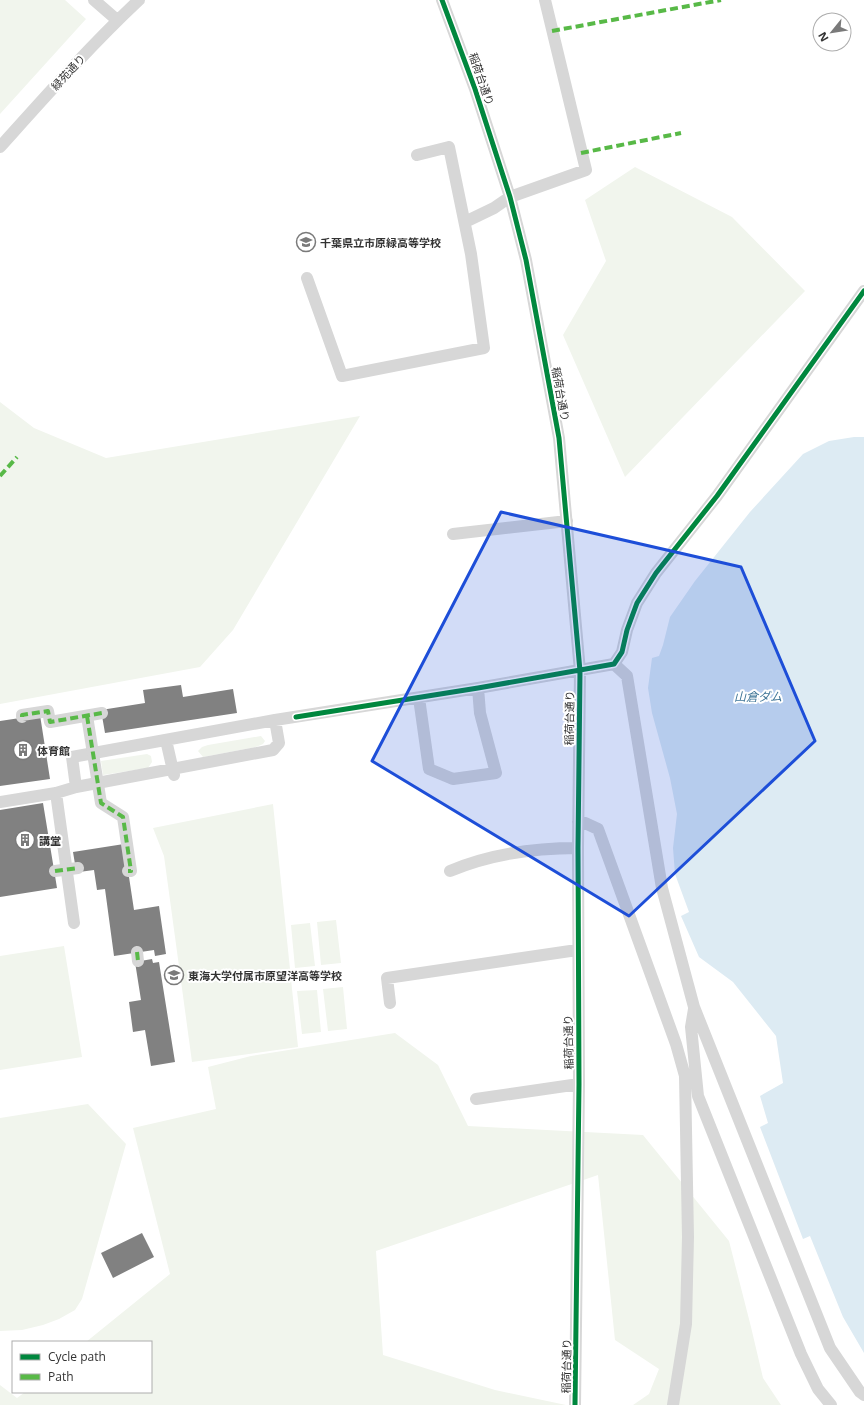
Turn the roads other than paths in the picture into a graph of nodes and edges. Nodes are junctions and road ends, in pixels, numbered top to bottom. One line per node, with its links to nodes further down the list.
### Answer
1 (94, 0): 5 (street)
2 (139, 0): 5 (street, 緑苑通り)
3 (442, 0): 8 (street, 稲荷台通り)
4 (545, 0): 8 (street)
5 (117, 20): 6 (street, 緑苑通り)
6 (0, 147)
7 (416, 156): 9 (street)
8 (510, 197): 9 (street); 12 (street, 稲荷台通り)
9 (464, 222): 10 (street)
10 (307, 278)
11 (864, 291): 14 (street)
12 (567, 521): 13 (street); 15 (street, 稲荷台通り)
13 (454, 534)
14 (614, 664): 15 (street); 36 (street)
15 (580, 670): 16 (street); 27 (street, 稲荷台通り)
16 (478, 688): 17 (street); 17 (street)
17 (419, 698): 21 (street)
18 (102, 713): 19 (street)
19 (87, 716): 20 (street); 31 (street, bridge)
20 (22, 718)
21 (275, 720): 22 (street); 23 (street)
22 (166, 740): 23 (street); 24 (street)
23 (173, 773): 24 (street)
24 (76, 787): 25 (street)
25 (56, 793): 26 (street); 33 (street)
26 (0, 802)
27 (578, 822): 28 (street, 稲荷台通り); 41 (street)
28 (578, 848): 32 (street); 34 (street, 稲荷台通り)
29 (78, 868): 30 (street, bridge)
30 (55, 871)
31 (128, 871)
32 (450, 871)
33 (74, 923)
34 (577, 950): 35 (street); 37 (street, 稲荷台通り)
35 (390, 1003)
36 (694, 1007): 39 (street); 42 (street)
37 (579, 1084): 38 (street); 40 (street, 稲荷台通り)
38 (476, 1099)
39 (864, 1395)
40 (575, 1405)
41 (673, 1405)
42 (832, 1405)

